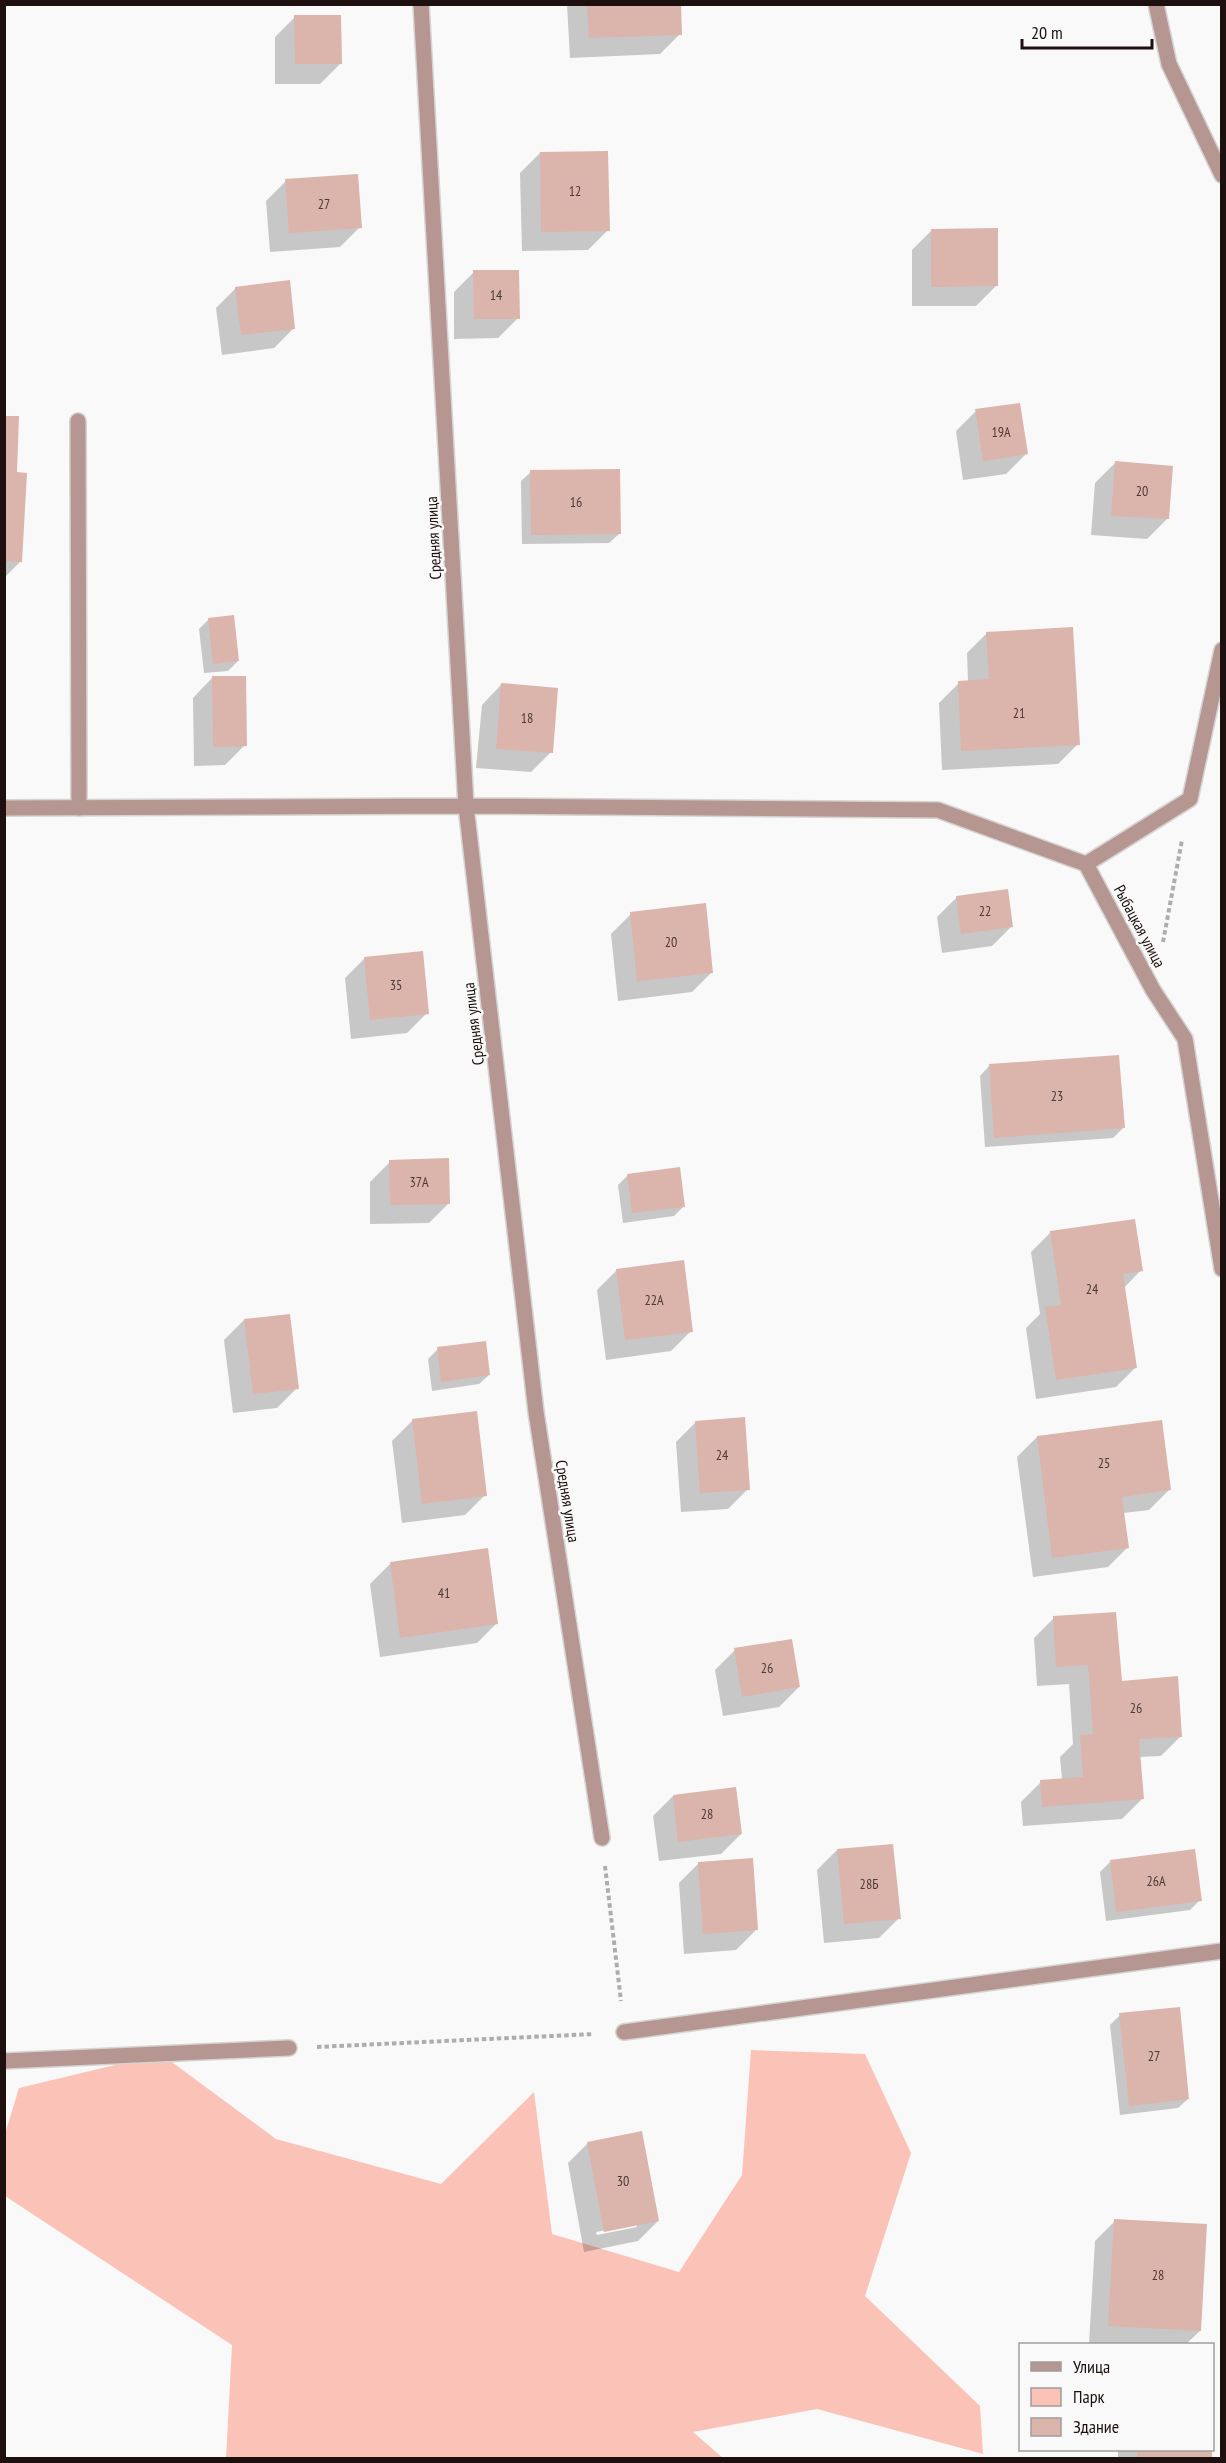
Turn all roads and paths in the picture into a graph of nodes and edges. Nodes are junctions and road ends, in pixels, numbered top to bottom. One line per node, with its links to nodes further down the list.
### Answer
1 (420, 4): 7 (street, Средняя улица)
2 (1156, 4): 3 (street)
3 (1221, 176)
4 (78, 421): 9 (street)
5 (1221, 650): 6 (street)
6 (1190, 799): 10 (street); 11 (path)
7 (466, 806): 9 (street); 10 (street); 13 (street, Средняя улица)
8 (4, 808): 9 (street)
9 (79, 808)
10 (1086, 864): 11 (street, Рыбацкая улица)
11 (1153, 990): 12 (street, Рыбацкая улица)
12 (1221, 1269)
13 (602, 1838): 15 (path)
14 (1221, 1951): 15 (street)
15 (624, 2032): 16 (path)
16 (289, 2048): 17 (street)
17 (4, 2061)

